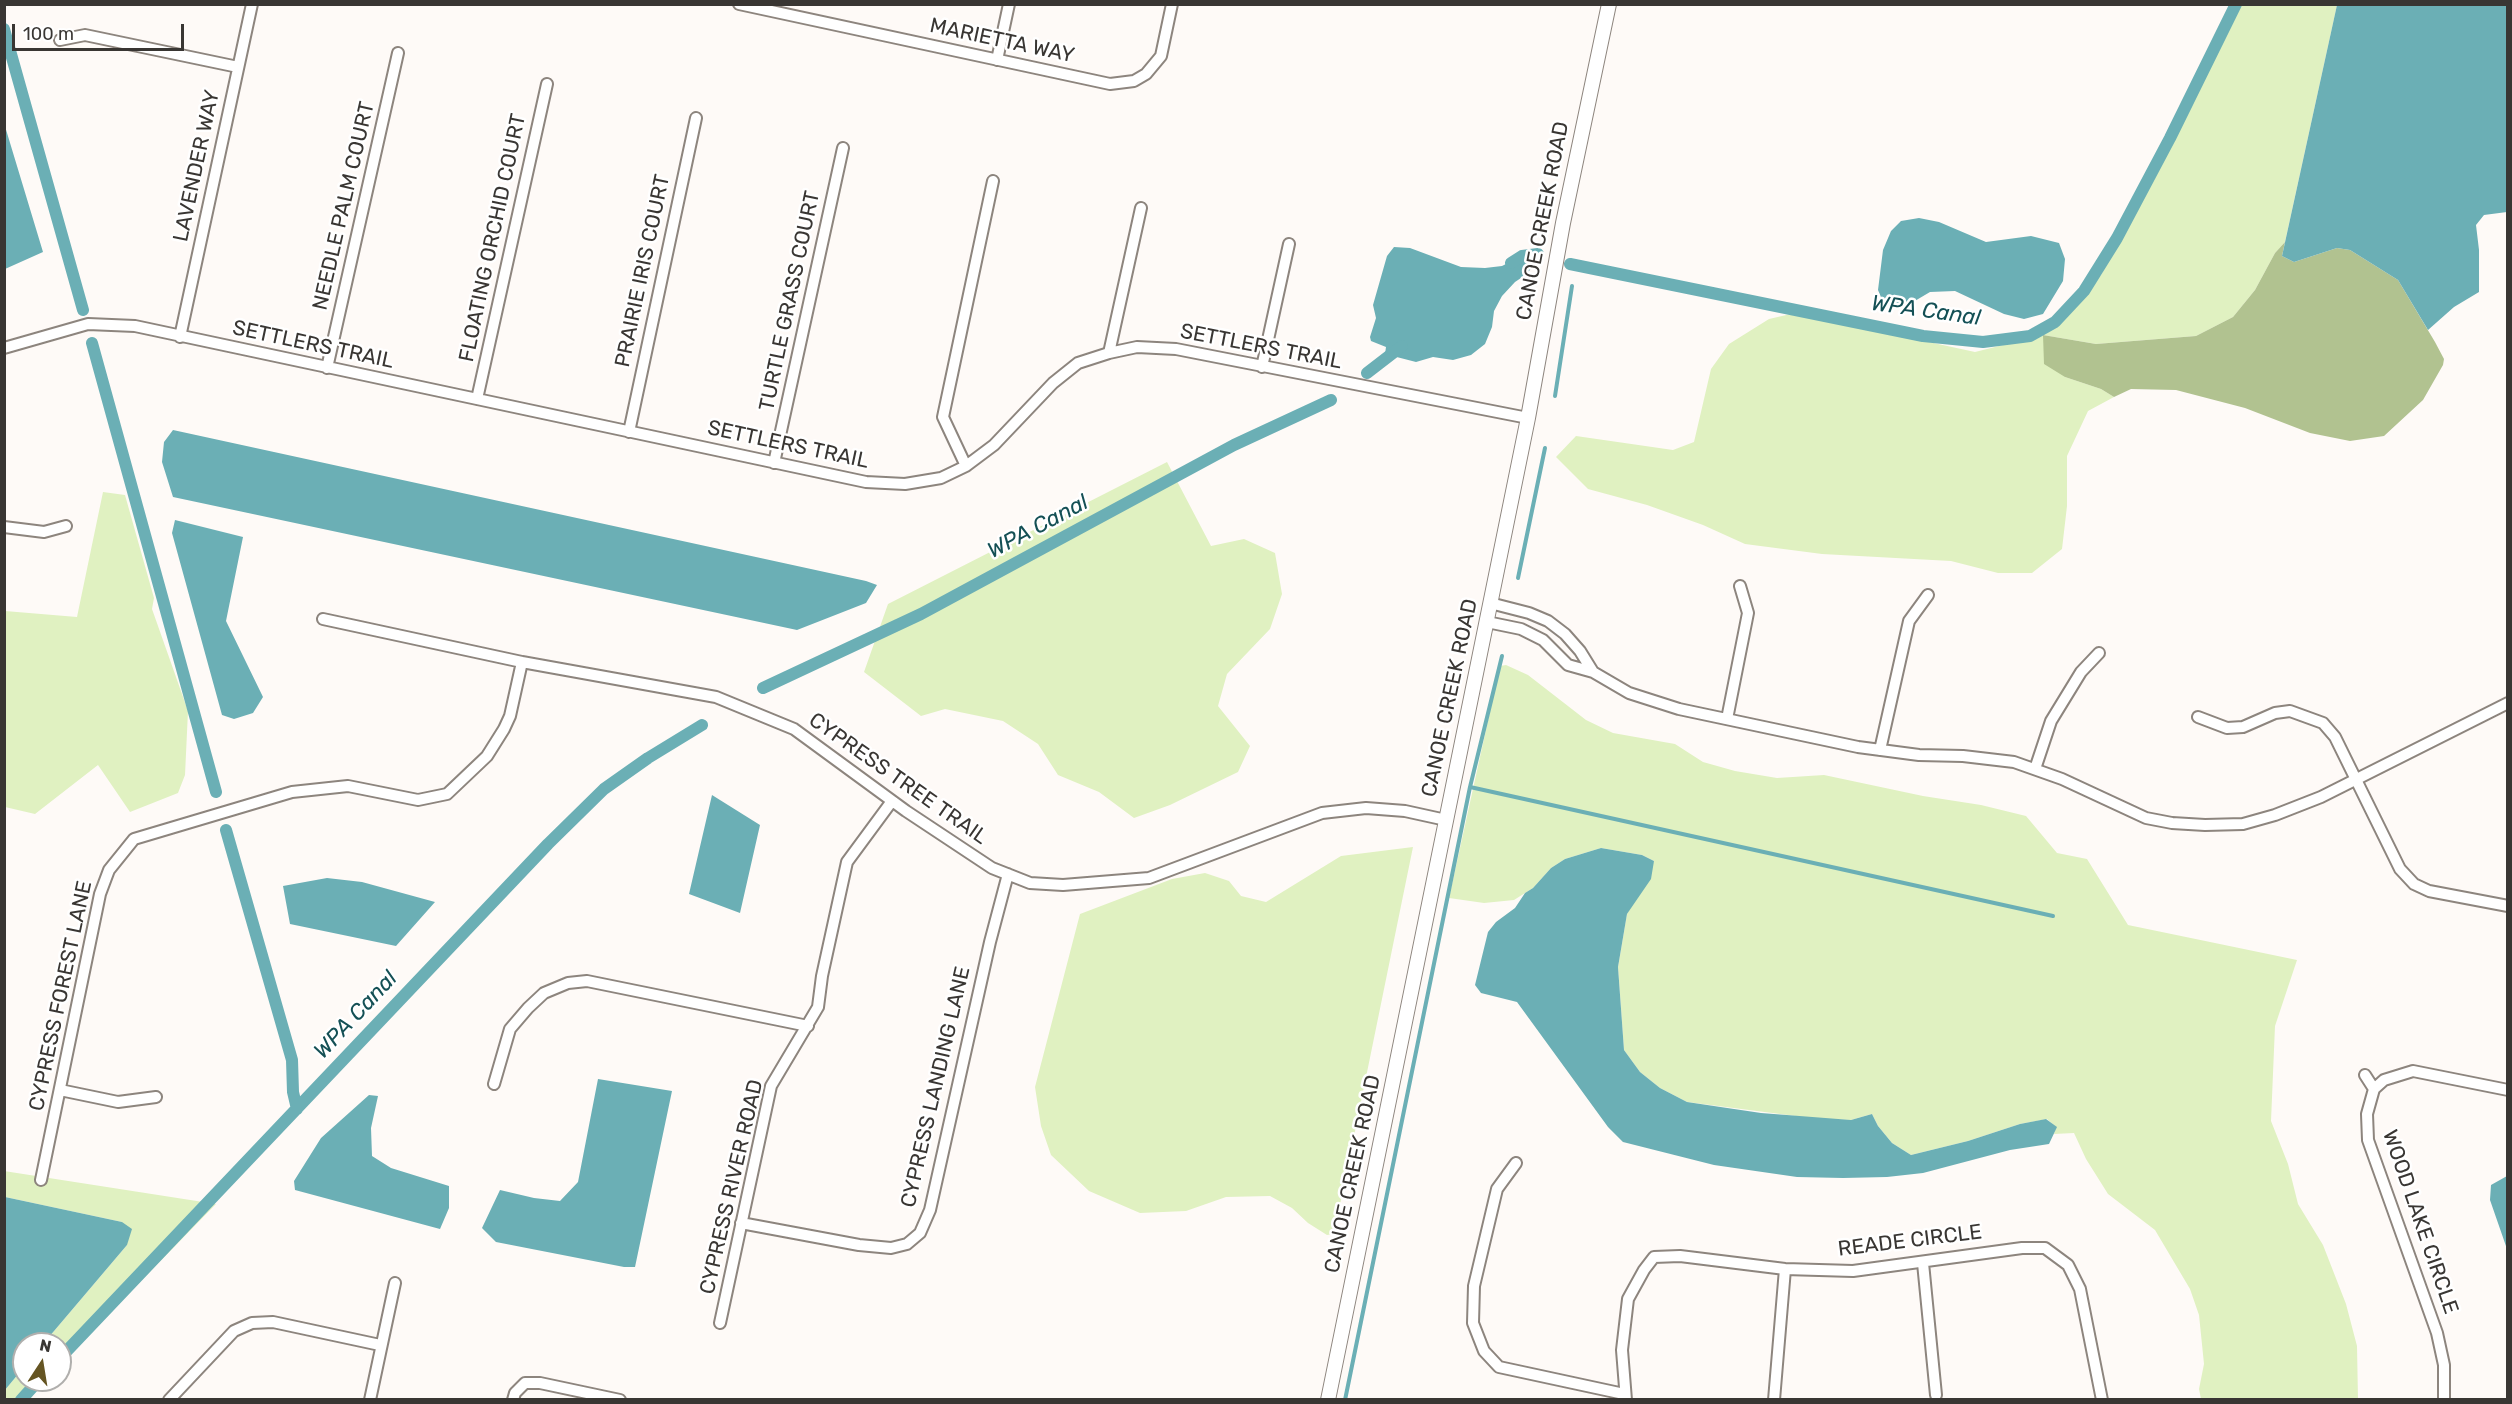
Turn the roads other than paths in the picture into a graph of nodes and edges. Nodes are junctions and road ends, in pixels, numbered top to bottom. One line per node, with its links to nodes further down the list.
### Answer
1 (252, 4): 9 (street, LAVENDER WAY)
2 (739, 4): 8 (street, MARIETTA WAY)
3 (1009, 4): 8 (street)
4 (1172, 4): 8 (street, MARIETTA WAY)
5 (1609, 4): 22 (main road, CANOE CREEK ROAD)
6 (60, 40): 9 (street)
7 (398, 53): 20 (street, NEEDLE PALM COURT)
8 (997, 60)
9 (238, 68): 16 (street, LAVENDER WAY)
10 (547, 84): 21 (street, FLOATING ORCHID COURT)
11 (696, 118): 23 (street, PRAIRIE IRIS COURT)
12 (843, 148): 24 (street, TURTLE GRASS COURT)
13 (993, 182): 25 (street)
14 (1141, 208): 18 (street)
15 (1289, 244): 19 (street)
16 (180, 337): 17 (street, SETTLERS TRAIL); 20 (street, SETTLERS TRAIL)
17 (4, 348)
18 (1109, 353): 19 (street, SETTLERS TRAIL); 25 (street, SETTLERS TRAIL)
19 (1262, 367): 22 (street, SETTLERS TRAIL)
20 (327, 368): 21 (street, SETTLERS TRAIL)
21 (477, 399): 23 (street, SETTLERS TRAIL)
22 (1528, 418): 30 (main road, CANOE CREEK ROAD)
23 (629, 432): 24 (street, SETTLERS TRAIL)
24 (774, 463): 25 (street, SETTLERS TRAIL)
25 (966, 466)
26 (66, 526): 27 (street)
27 (4, 528)
28 (1740, 586): 38 (street)
29 (1928, 595): 39 (street)
30 (1490, 603): 32 (main road, CANOE CREEK ROAD); 35 (street)
31 (323, 619): 34 (street, CYPRESS TREE TRAIL)
32 (1486, 622): 35 (street); 43 (main road, CANOE CREEK ROAD)
33 (2099, 653): 40 (street)
34 (522, 662): 42 (street, CYPRESS TREE TRAIL); 50 (street, CYPRESS FOREST LANE)
35 (1593, 672): 38 (street)
36 (2508, 703): 41 (street)
37 (2198, 717): 41 (street)
38 (1727, 719): 39 (street)
39 (1880, 750): 40 (street)
40 (2035, 769): 41 (street)
41 (2356, 779): 45 (street)
42 (892, 801): 44 (street, CYPRESS TREE TRAIL); 46 (street, CYPRESS RIVER ROAD)
43 (1446, 820): 44 (street, CYPRESS TREE TRAIL); 67 (main road, CANOE CREEK ROAD)
44 (1008, 874): 55 (street, CYPRESS LANDING LANE)
45 (2508, 906)
46 (808, 1026): 48 (street); 55 (street, CYPRESS RIVER ROAD)
47 (2365, 1075): 49 (street)
48 (494, 1084)
49 (2374, 1089): 51 (street); 70 (street, WOOD LAKE CIRCLE)
50 (60, 1090): 52 (street); 54 (street, CYPRESS FOREST LANE)
51 (2508, 1090)
52 (156, 1097)
53 (1515, 1163): 62 (street)
54 (41, 1180)
55 (741, 1223): 59 (street, CYPRESS RIVER ROAD)
56 (1923, 1263): 57 (street, READE CIRCLE); 61 (street); 69 (street, READE CIRCLE)
57 (1785, 1269): 62 (street, READE CIRCLE); 68 (street)
58 (395, 1283): 60 (street)
59 (720, 1323)
60 (380, 1345): 63 (street); 64 (street)
61 (1936, 1395)
62 (1625, 1397)
63 (169, 1400)
64 (369, 1400)
65 (513, 1400): 66 (street)
66 (620, 1400)
67 (1328, 1400)
68 (1774, 1400)
69 (2102, 1400)
70 (2444, 1400)

